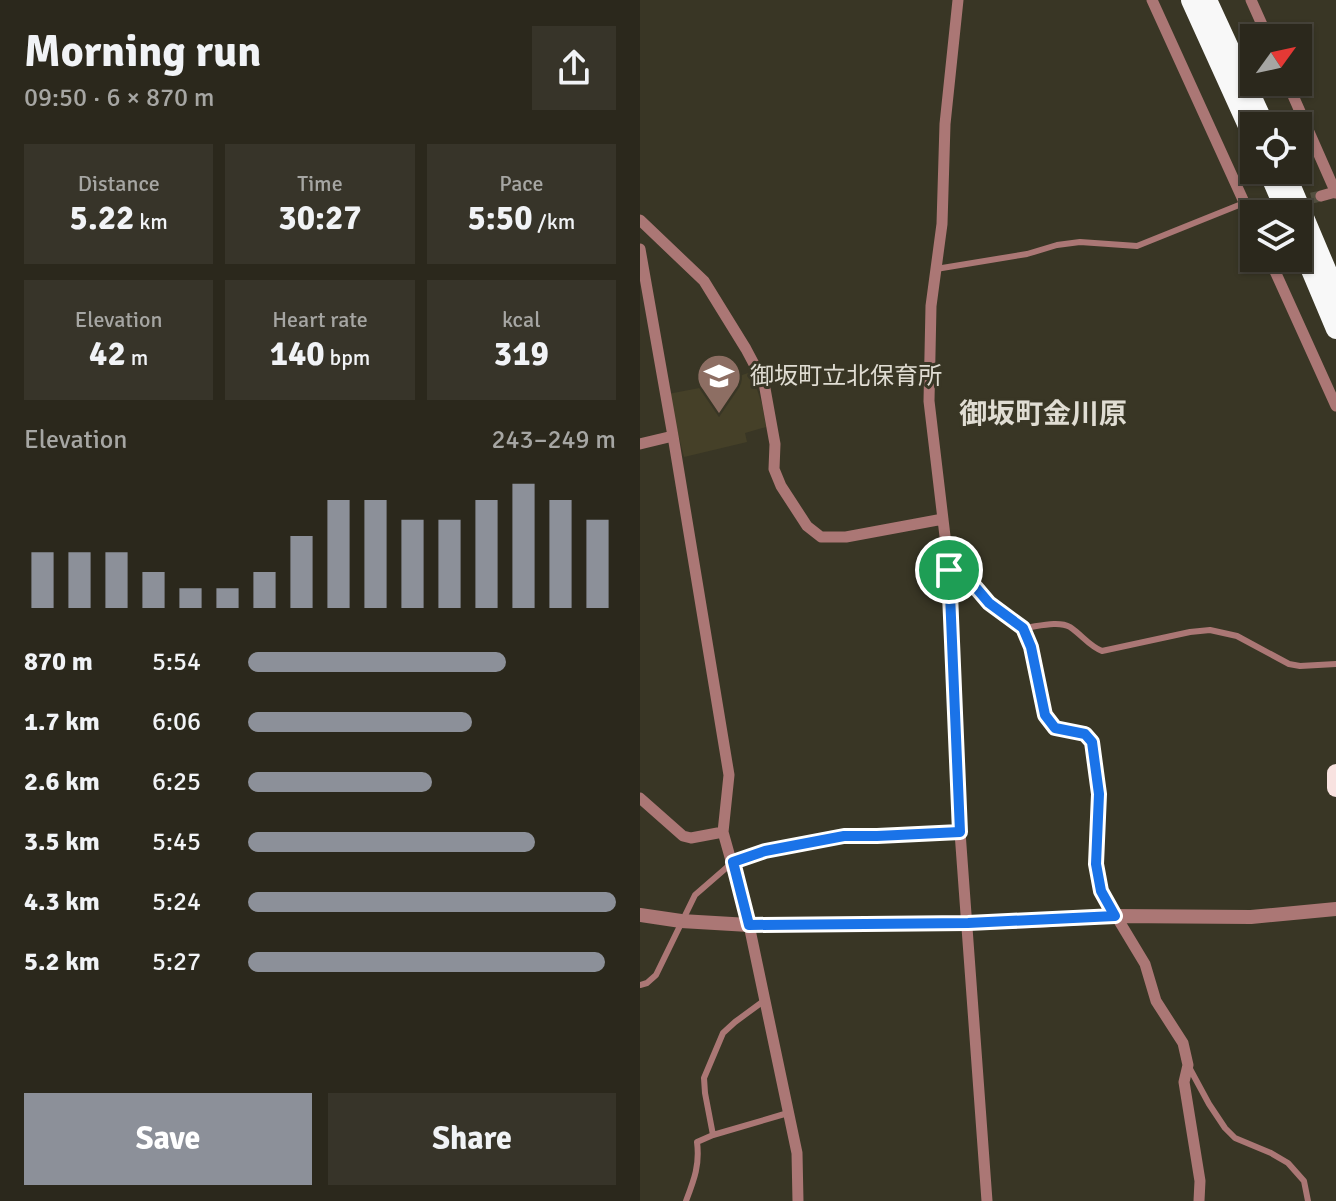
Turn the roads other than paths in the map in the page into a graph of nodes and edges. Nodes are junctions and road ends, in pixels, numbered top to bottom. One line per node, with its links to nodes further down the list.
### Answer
1 (958, 0): 17 (street)
2 (1152, 0): 13 (street)
3 (1191, 0): 8 (highway)
4 (1207, 0): 9 (highway)
5 (1251, 0): 6 (street)
6 (1262, 24)
7 (1293, 96): 11 (street)
8 (1242, 112)
9 (1259, 112)
10 (1290, 184): 20 (highway)
11 (1336, 192): 12 (street)
12 (1321, 196)
13 (1243, 200)
14 (1240, 216): 17 (lane)
15 (640, 220): 25 (street)
16 (640, 249): 23 (street)
17 (936, 269): 25 (street)
18 (1275, 272): 22 (street)
19 (1312, 272): 21 (highway)
20 (1336, 293)
21 (1336, 329)
22 (1336, 406)
23 (673, 436): 24 (street); 32 (street)
24 (640, 444)
25 (943, 519): 26 (street)
26 (949, 570): 27 (street); 33 (street)
27 (1023, 628): 28 (lane); 37 (street)
28 (1336, 664)
29 (1336, 773): 30 (highway)
30 (1336, 788)
31 (640, 798): 32 (street)
32 (723, 832): 34 (street)
33 (960, 832): 34 (lane); 39 (street)
34 (733, 862): 38 (lane); 40 (street)
35 (1336, 909): 37 (street)
36 (640, 915): 38 (street)
37 (1115, 916): 39 (street); 43 (street)
38 (681, 921): 40 (street); 41 (lane)
39 (968, 923): 40 (street); 48 (street)
40 (749, 925): 42 (street)
41 (640, 985)
42 (765, 1000): 44 (street); 45 (lane)
43 (1188, 1065): 49 (street); 50 (lane)
44 (788, 1113): 45 (lane); 47 (street)
45 (713, 1135): 46 (lane)
46 (686, 1201)
47 (798, 1201)
48 (987, 1201)
49 (1199, 1201)
50 (1308, 1201)

